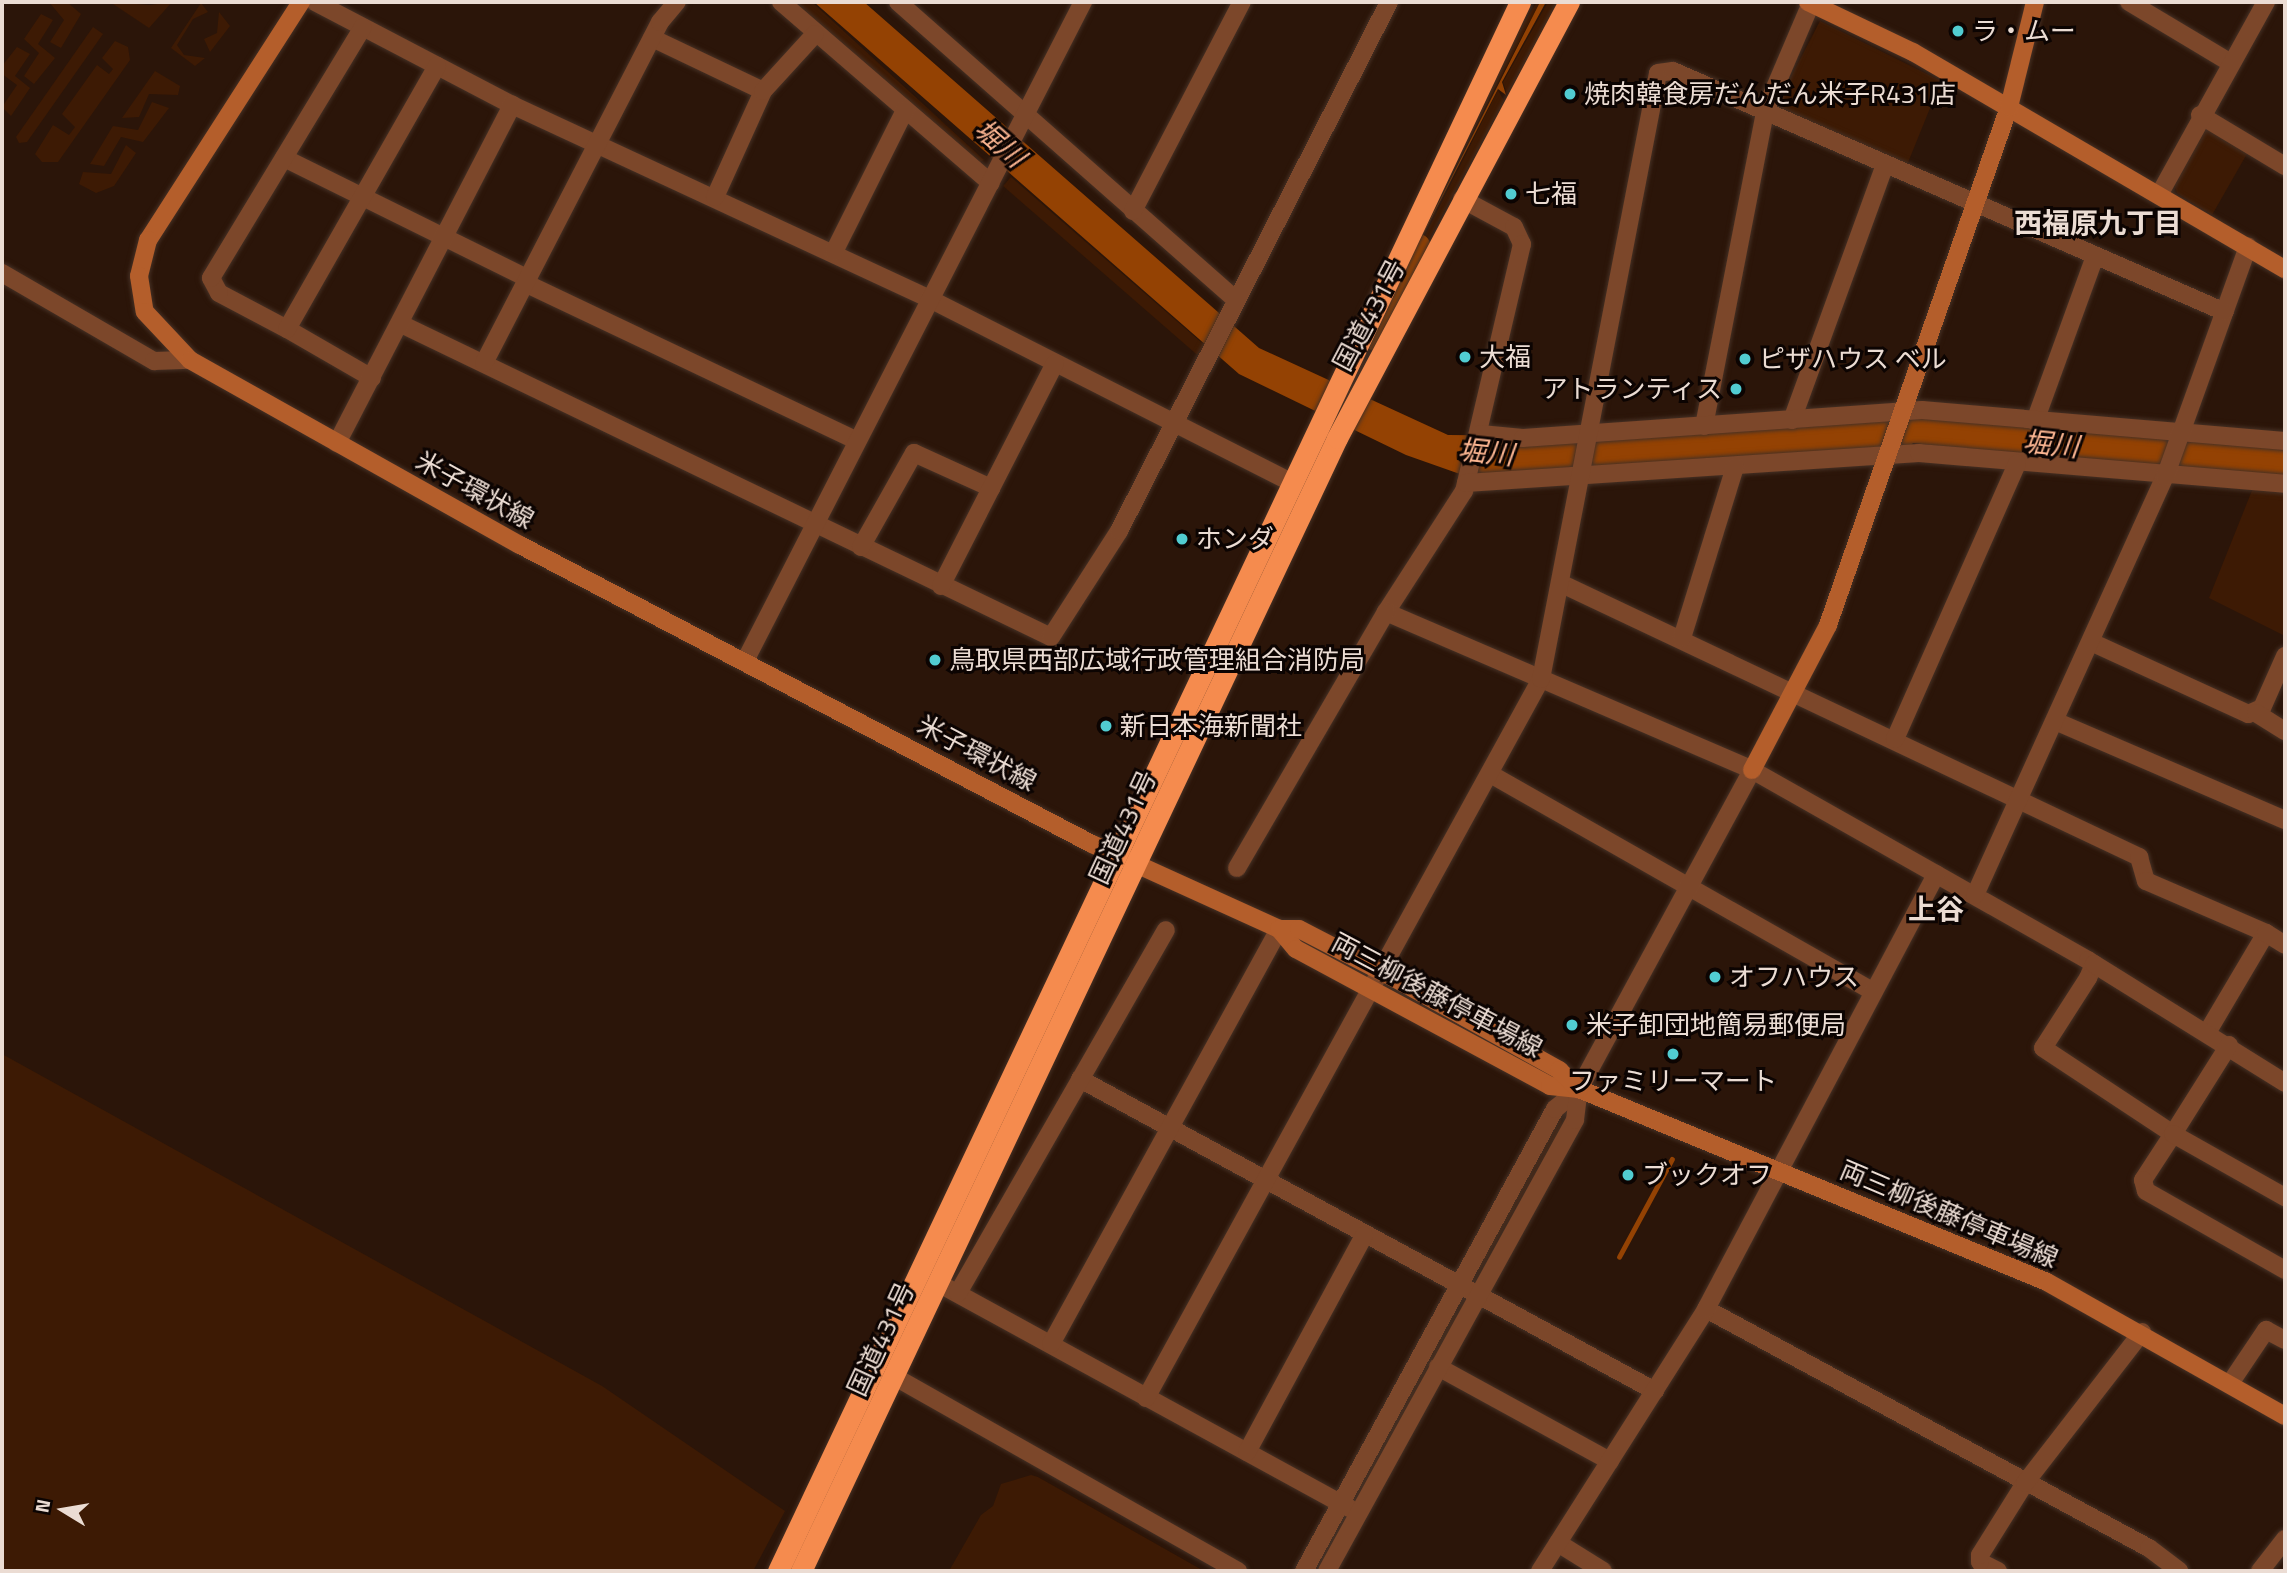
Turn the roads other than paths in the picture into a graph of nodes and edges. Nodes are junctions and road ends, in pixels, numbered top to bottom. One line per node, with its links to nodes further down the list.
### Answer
1 (301, 2): 50 (main road, 米子環状線)
2 (315, 2): 15 (street)
3 (677, 2): 17 (street)
4 (780, 2): 16 (street)
5 (898, 2): 26 (street)
6 (1083, 2): 26 (street)
7 (1242, 2): 37 (street)
8 (1389, 2): 46 (street)
9 (1520, 2): 71 (highway, 国道431号)
10 (1569, 2): 34 (highway, 国道431号)
11 (2035, 2): 22 (main road)
12 (2129, 2): 18 (street)
13 (2266, 2): 18 (street)
14 (1810, 3): 22 (main road); 24 (street)
15 (363, 27): 19 (street); 28 (street)
16 (816, 34): 20 (street); 23 (street)
17 (652, 38): 20 (street); 27 (street)
18 (2231, 63): 25 (street)
19 (437, 66): 21 (street); 35 (street)
20 (763, 91): 33 (street)
21 (512, 105): 27 (street); 38 (street)
22 (2009, 107): 32 (main road); 36 (main road)
23 (905, 110): 31 (street); 40 (street)
24 (1765, 111): 29 (street); 58 (street); 59 (street)
25 (2200, 116): 30 (street); 32 (street)
26 (1022, 123): 31 (street); 37 (street)
27 (600, 146): 33 (street); 44 (street)
28 (284, 158): 35 (street); 49 (street)
29 (1885, 164): 36 (street); 55 (street)
30 (2285, 166)
31 (992, 180): 45 (street)
32 (2159, 195): 39 (main road)
33 (715, 197): 40 (street)
34 (1462, 199): 60 (street); 94 (highway, 国道431号)
35 (362, 201): 38 (street); 49 (street)
36 (1975, 204): 41 (street); 54 (main road)
37 (1133, 211): 46 (street)
38 (443, 241): 44 (street); 48 (street)
39 (2248, 247): 42 (main road); 47 (street)
40 (834, 252): 45 (street)
41 (2095, 256): 47 (street); 56 (street)
42 (2285, 269)
43 (2, 273): 50 (street)
44 (528, 281): 51 (street); 63 (street)
45 (930, 299): 52 (street); 63 (street)
46 (1233, 307): 57 (street)
47 (2225, 312): 61 (street)
48 (401, 324): 51 (street); 53 (street)
49 (287, 328): 53 (street)
50 (190, 360): 64 (main road, 米子環状線)
51 (484, 363): 74 (street)
52 (1055, 363): 57 (street); 73 (street)
53 (372, 378): 64 (street)
54 (1905, 411): 55 (street); 56 (street); 65 (main road)
55 (1792, 419): 58 (street)
56 (2035, 421): 61 (street)
57 (1174, 425): 71 (street); 77 (street)
58 (1704, 426): 59 (street)
59 (1586, 433): 60 (street); 69 (street)
60 (1481, 436): 70 (street)
61 (2180, 436): 62 (street); 68 (street)
62 (2285, 440)
63 (857, 441): 74 (street)
64 (337, 443): 82 (main road, 米子環状線)
65 (1886, 457): 66 (street); 67 (street); 84 (main road)
66 (2017, 464): 68 (street); 88 (street)
67 (1735, 467): 69 (street); 79 (street)
68 (2165, 477): 72 (street); 80 (street)
69 (1578, 479): 70 (street); 76 (street)
70 (1467, 481): 78 (street)
71 (1290, 482): 93 (highway, 国道431号)
72 (2285, 484)
73 (991, 488): 75 (street); 77 (street)
74 (816, 525): 75 (street); 82 (street)
75 (861, 547): 77 (street)
76 (1560, 583): 79 (street); 83 (street)
77 (941, 586)
78 (1386, 612): 83 (street); 95 (street)
79 (1682, 638): 84 (street)
80 (2091, 642): 85 (street); 86 (street)
81 (2285, 656): 85 (street)
82 (745, 661): 93 (main road, 米子環状線)
83 (1541, 679): 89 (street); 90 (street)
84 (1794, 689): 88 (street); 89 (main road)
85 (2256, 713): 87 (street)
86 (2055, 721): 91 (street); 92 (street)
87 (2285, 731)
88 (1895, 739): 91 (street)
89 (1752, 770): 96 (street); 97 (street)
90 (1492, 775): 97 (street); 104 (street)
91 (2019, 799): 98 (street); 101 (street)
92 (2285, 820)
93 (1114, 854): 94 (main road, 両三柳後藤停車場線); 140 (highway, 国道431号)
94 (1137, 864): 99 (main road, 両三柳後藤停車場線); 119 (highway, 国道431号)
95 (1237, 868)
96 (1936, 874): 98 (street); 105 (street)
97 (1688, 887): 105 (street); 111 (street)
98 (1975, 895): 103 (street)
99 (1279, 929): 104 (main road, 両三柳後藤停車場線); 106 (main road, 両三柳後藤停車場線); 112 (street)
100 (1166, 930): 109 (street)
101 (2266, 933): 102 (street); 107 (street)
102 (2285, 945)
103 (2094, 964): 107 (street); 113 (street)
104 (1383, 973): 106 (street); 111 (main road, 両三柳後藤停車場線)
105 (1870, 990): 114 (street)
106 (1373, 992): 111 (main road, 両三柳後藤停車場線); 115 (street)
107 (2208, 1031): 108 (street)
108 (2229, 1045): 110 (street); 113 (street)
109 (1080, 1079): 112 (street); 121 (street)
110 (2285, 1083)
111 (1579, 1089): 114 (main road, 両三柳後藤停車場線); 120 (street); 122 (street)
112 (1171, 1131): 115 (street); 126 (street)
113 (2174, 1134): 116 (street); 118 (street)
114 (1779, 1172): 123 (street); 124 (main road, 両三柳後藤停車場線)
115 (1267, 1185): 117 (street); 131 (street)
116 (2285, 1197)
117 (1364, 1236): 120 (street); 133 (street)
118 (2285, 1270)
119 (938, 1283): 121 (street); 128 (highway, 国道431号)
120 (1459, 1286): 122 (street); 136 (street)
121 (958, 1293): 126 (street)
122 (1477, 1296): 127 (street); 130 (street)
123 (1706, 1309): 130 (street); 135 (street)
124 (2143, 1332): 129 (main road, 両三柳後藤停車場線); 135 (street)
125 (2285, 1340): 129 (street)
126 (1051, 1344): 131 (street)
127 (1438, 1367): 134 (street); 137 (street)
128 (895, 1377): 141 (highway, 国道431号); 142 (street)
129 (2231, 1382): 132 (main road, 両三柳後藤停車場線)
130 (1655, 1391): 134 (street)
131 (1146, 1398): 133 (street)
132 (2285, 1416)
133 (1247, 1452): 136 (street)
134 (1610, 1461): 139 (street)
135 (2025, 1483): 147 (street); 148 (street)
136 (1340, 1503): 137 (street); 143 (street)
137 (1358, 1513): 144 (street)
138 (2285, 1539): 149 (street)
139 (1558, 1543): 145 (street); 146 (street)
140 (778, 1571)
141 (801, 1571)
142 (1238, 1571)
143 (1304, 1571)
144 (1327, 1571)
145 (1540, 1571)
146 (1603, 1571)
147 (1998, 1571)
148 (2179, 1571)
149 (2260, 1571)

